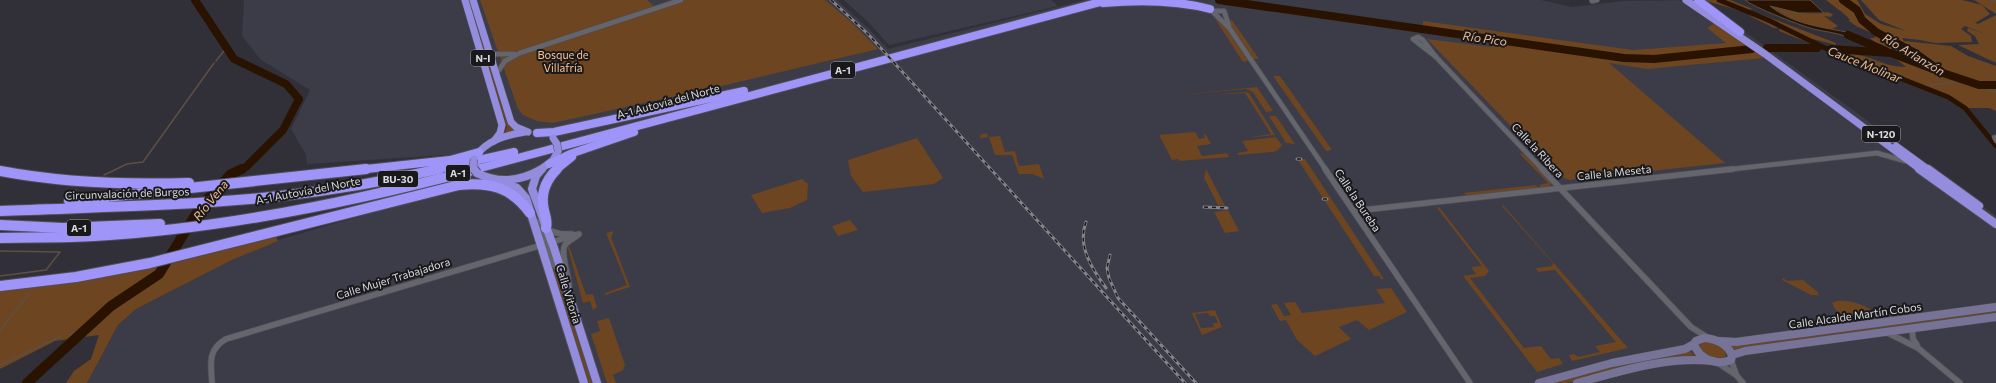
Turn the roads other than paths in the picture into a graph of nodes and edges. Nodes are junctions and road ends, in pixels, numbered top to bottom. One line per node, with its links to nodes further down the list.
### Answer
1 (465, 0): 26 (highway, N-I)
2 (473, 0): 23 (highway, N-I)
3 (681, 0): 16 (street)
4 (1094, 0): 20 (highway, A-1 Autovía del Norte / A-1)
5 (1108, 0): 12 (highway, A-1 Autovía del Norte / A-1)
6 (1598, 0): 10 (street)
7 (1686, 0): 15 (highway, N-120)
8 (1694, 0): 14 (highway, N-120)
9 (1698, 0): 14 (highway)
10 (1592, 1)
11 (1212, 11): 12 (highway); 13 (street, Calle la Bureba); 13 (street, Calle la Bureba)
12 (1020, 23): 21 (highway, A-1 Autovía del Norte / A-1)
13 (1230, 29): 40 (street, Calle la Bureba)
14 (1740, 32): 15 (highway, N-120)
15 (1760, 49): 27 (highway, N-120); 43 (highway, N-120)
16 (520, 53): 17 (street); 19 (street)
17 (494, 54)
18 (1436, 57): 18 (street, Calle la Ribera); 37 (street, Calle la Ribera)
19 (499, 70)
20 (800, 78): 24 (highway, A-1); 29 (highway, A-1 Autovía del Norte / A-1)
21 (811, 79): 22 (highway); 42 (highway, A-1 Autovía del Norte / A-1)
22 (651, 127): 33 (highway); 47 (highway)
23 (528, 132): 24 (highway, N-I); 26 (highway, N-I)
24 (537, 133): 33 (highway, N-I, bridge)
25 (1996, 137): 28 (street)
26 (494, 141): 31 (highway, N-I)
27 (1880, 141): 30 (street); 32 (highway, N-120)
28 (1996, 141)
29 (538, 147): 39 (highway, Circunvalación de Burgos / BU-30); 42 (highway, A-1 Autovía del Norte / A-1)
30 (1877, 153): 32 (street, Calle la Meseta); 37 (street, Calle la Meseta)
31 (476, 155): 35 (highway, Calle Vitoria, bridge); 36 (highway)
32 (1911, 164): 44 (highway, N-120)
33 (547, 166): 35 (highway); 47 (highway, Calle Vitoria)
34 (0, 171): 36 (highway)
35 (493, 179): 38 (highway); 41 (highway, Calle Vitoria)
36 (188, 186): 39 (highway)
37 (1560, 188): 40 (street, Calle la Meseta); 58 (street, Calle la Ribera)
38 (394, 200): 41 (highway); 54 (highway)
39 (0, 210)
40 (1354, 211): 70 (street, Calle la Bureba)
41 (530, 213): 51 (street, Calle Vitoria); 52 (highway, Calle Vitoria)
42 (245, 217): 46 (highway)
43 (1996, 218)
44 (1996, 224)
45 (0, 225): 46 (highway, A-1)
46 (155, 228): 48 (highway, A-1); 50 (highway)
47 (547, 229): 49 (street); 51 (highway, Calle Vitoria)
48 (0, 231)
49 (579, 234): 51 (street, Calle Mujer Trabajadora); 55 (street)
50 (0, 238)
51 (551, 242): 52 (street, Calle Mujer Trabajadora); 53 (highway, Calle Vitoria)
52 (541, 245): 53 (street); 67 (street, Calle Mujer Trabajadora); 68 (highway, Calle Vitoria)
53 (562, 273): 55 (highway, Calle Vitoria)
54 (0, 285)
55 (569, 296): 69 (highway, Calle Vitoria)
56 (1996, 308): 61 (main road, Calle Alcalde Martín Cobos)
57 (1996, 317): 59 (main road, Calle Alcalde Martín Cobos)
58 (1691, 326): 61 (street, Calle la Ribera); 62 (street, Calle la Ribera)
59 (1912, 329): 60 (main road, Calle Alcalde Martín Cobos); 63 (street)
60 (1885, 332): 63 (street); 64 (main road, Calle Alcalde Martín Cobos)
61 (1714, 340): 62 (main road, Calle Alcalde Martín Cobos); 64 (main road)
62 (1695, 342): 65 (main road); 71 (main road)
63 (1918, 347): 74 (street)
64 (1732, 358): 65 (main road, Calle Alcalde Martín Cobos); 66 (street)
65 (1714, 362): 66 (street); 72 (main road)
66 (1736, 375): 73 (street)
67 (212, 383)
68 (584, 383)
69 (597, 383)
70 (1470, 383)
71 (1538, 383)
72 (1577, 383)
73 (1743, 383)
74 (1960, 383)

